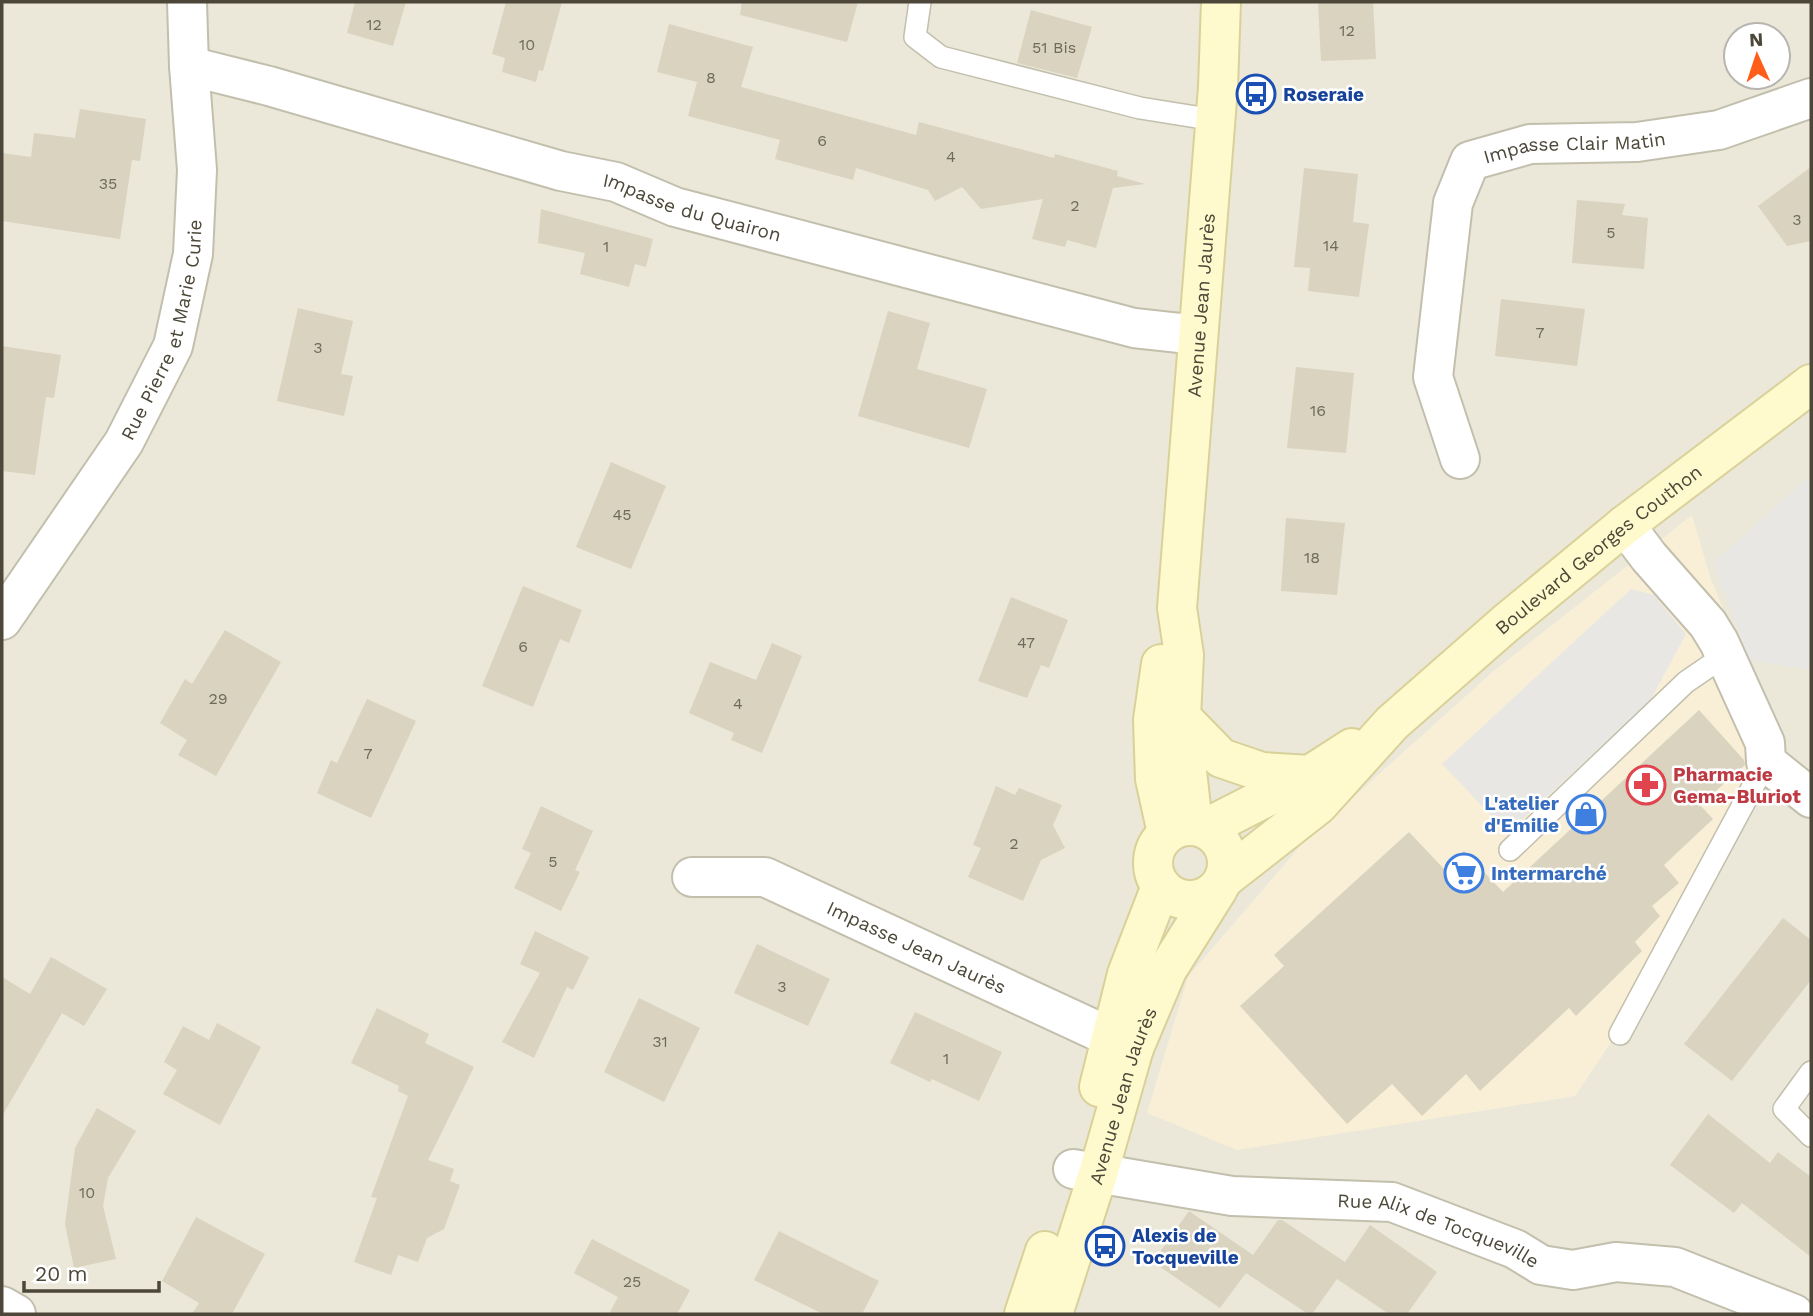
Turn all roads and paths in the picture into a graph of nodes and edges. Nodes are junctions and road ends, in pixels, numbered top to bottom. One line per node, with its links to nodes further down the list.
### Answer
1 (187, 2): 4 (street, Rue Pierre et Marie Curie)
2 (920, 2): 6 (lane)
3 (1221, 2): 6 (main road, Avenue Jean Jaurès)
4 (189, 66): 7 (street, Impasse du Quairon); 12 (street, Rue Pierre et Marie Curie)
5 (1811, 98): 9 (street, Impasse Clair Matin)
6 (1215, 120): 7 (main road, Avenue Jean Jaurès)
7 (1198, 335): 11 (main road, Avenue Jean Jaurès)
8 (1811, 384): 10 (main road, Boulevard Georges Couthon)
9 (1460, 459)
10 (1625, 525): 13 (street); 15 (main road, Boulevard Georges Couthon)
11 (1178, 608): 14 (main road, Avenue Jean Jaurès); 19 (main road, Avenue Jean Jaurès)
12 (2, 620)
13 (1724, 656): 16 (street); 20 (lane)
14 (1181, 717): 17 (main road); 19 (main road, Avenue Jean Jaurès)
15 (1392, 723): 17 (main road, Boulevard Georges Couthon); 22 (main road, Boulevard Georges Couthon)
16 (1766, 762): 18 (street); 24 (lane)
17 (1310, 775): 19 (main road, Boulevard Georges Couthon)
18 (1811, 798)
19 (1188, 829): 22 (main road); 23 (main road)
20 (1510, 850)
21 (692, 877): 25 (street, Impasse Jean Jaurès)
22 (1222, 883): 23 (main road); 25 (main road, Avenue Jean Jaurès)
23 (1161, 886): 25 (main road, Avenue Jean Jaurès)
24 (1620, 1034)
25 (1122, 1042): 28 (main road, Avenue Jean Jaurès)
26 (1811, 1072): 27 (lane)
27 (1811, 1136)
28 (1085, 1171): 31 (main road, Avenue Jean Jaurès); 32 (main road, Avenue Jean Jaurès); 33 (street, Rue Alix de Tocqueville)
29 (2, 1306): 30 (street)
30 (16, 1314)
31 (1024, 1314)
32 (1053, 1314)
33 (1794, 1314)

